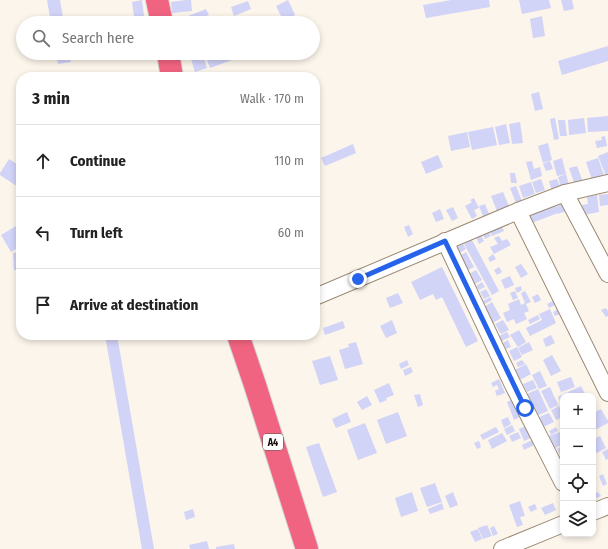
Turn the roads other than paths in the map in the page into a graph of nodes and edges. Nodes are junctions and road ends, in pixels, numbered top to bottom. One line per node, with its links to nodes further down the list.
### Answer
1 (157, 0): 2 (highway)
2 (160, 16)
3 (169, 60): 4 (highway)
4 (171, 72)
5 (608, 183): 6 (street)
6 (565, 193): 7 (street); 9 (street)
7 (518, 211): 8 (street); 12 (street)
8 (445, 241): 10 (street); 13 (street)
9 (608, 274)
10 (320, 295)
11 (240, 340): 17 (highway, A4)
12 (608, 393)
13 (560, 477)
14 (608, 506): 15 (street)
15 (596, 511)
16 (560, 525): 18 (street)
17 (307, 549)
18 (502, 549)

